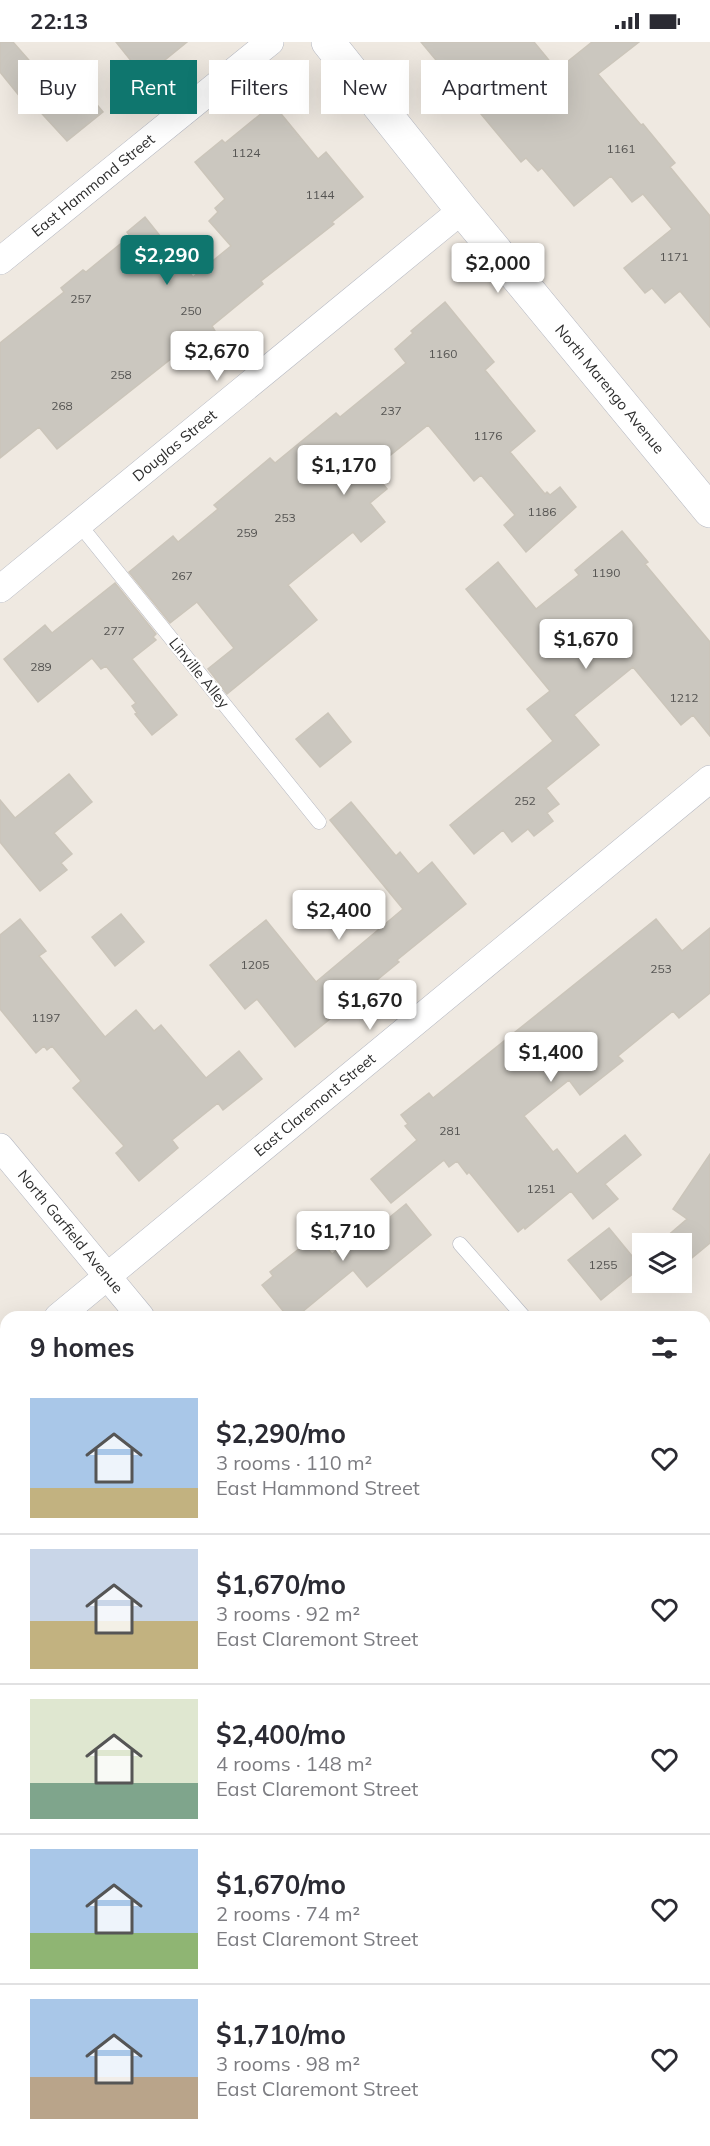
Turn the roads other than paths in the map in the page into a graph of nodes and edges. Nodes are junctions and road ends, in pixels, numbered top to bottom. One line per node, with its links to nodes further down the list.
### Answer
1 (270, 42): 4 (street, East Hammond Street)
2 (328, 42): 3 (street, North Marengo Avenue)
3 (462, 210): 5 (street, North Marengo Avenue); 6 (street, Douglas Street)
4 (0, 261)
5 (710, 511)
6 (79, 524): 7 (street, Douglas Street); 9 (lane, Linville Alley)
7 (0, 589)
8 (710, 780): 12 (street, East Claremont Street)
9 (319, 822)
10 (0, 1147): 12 (street, North Garfield Avenue)
11 (460, 1244): 15 (lane)
12 (108, 1278): 13 (street, East Claremont Street); 14 (street, North Garfield Avenue)
13 (66, 1311)
14 (136, 1311)
15 (519, 1311)

